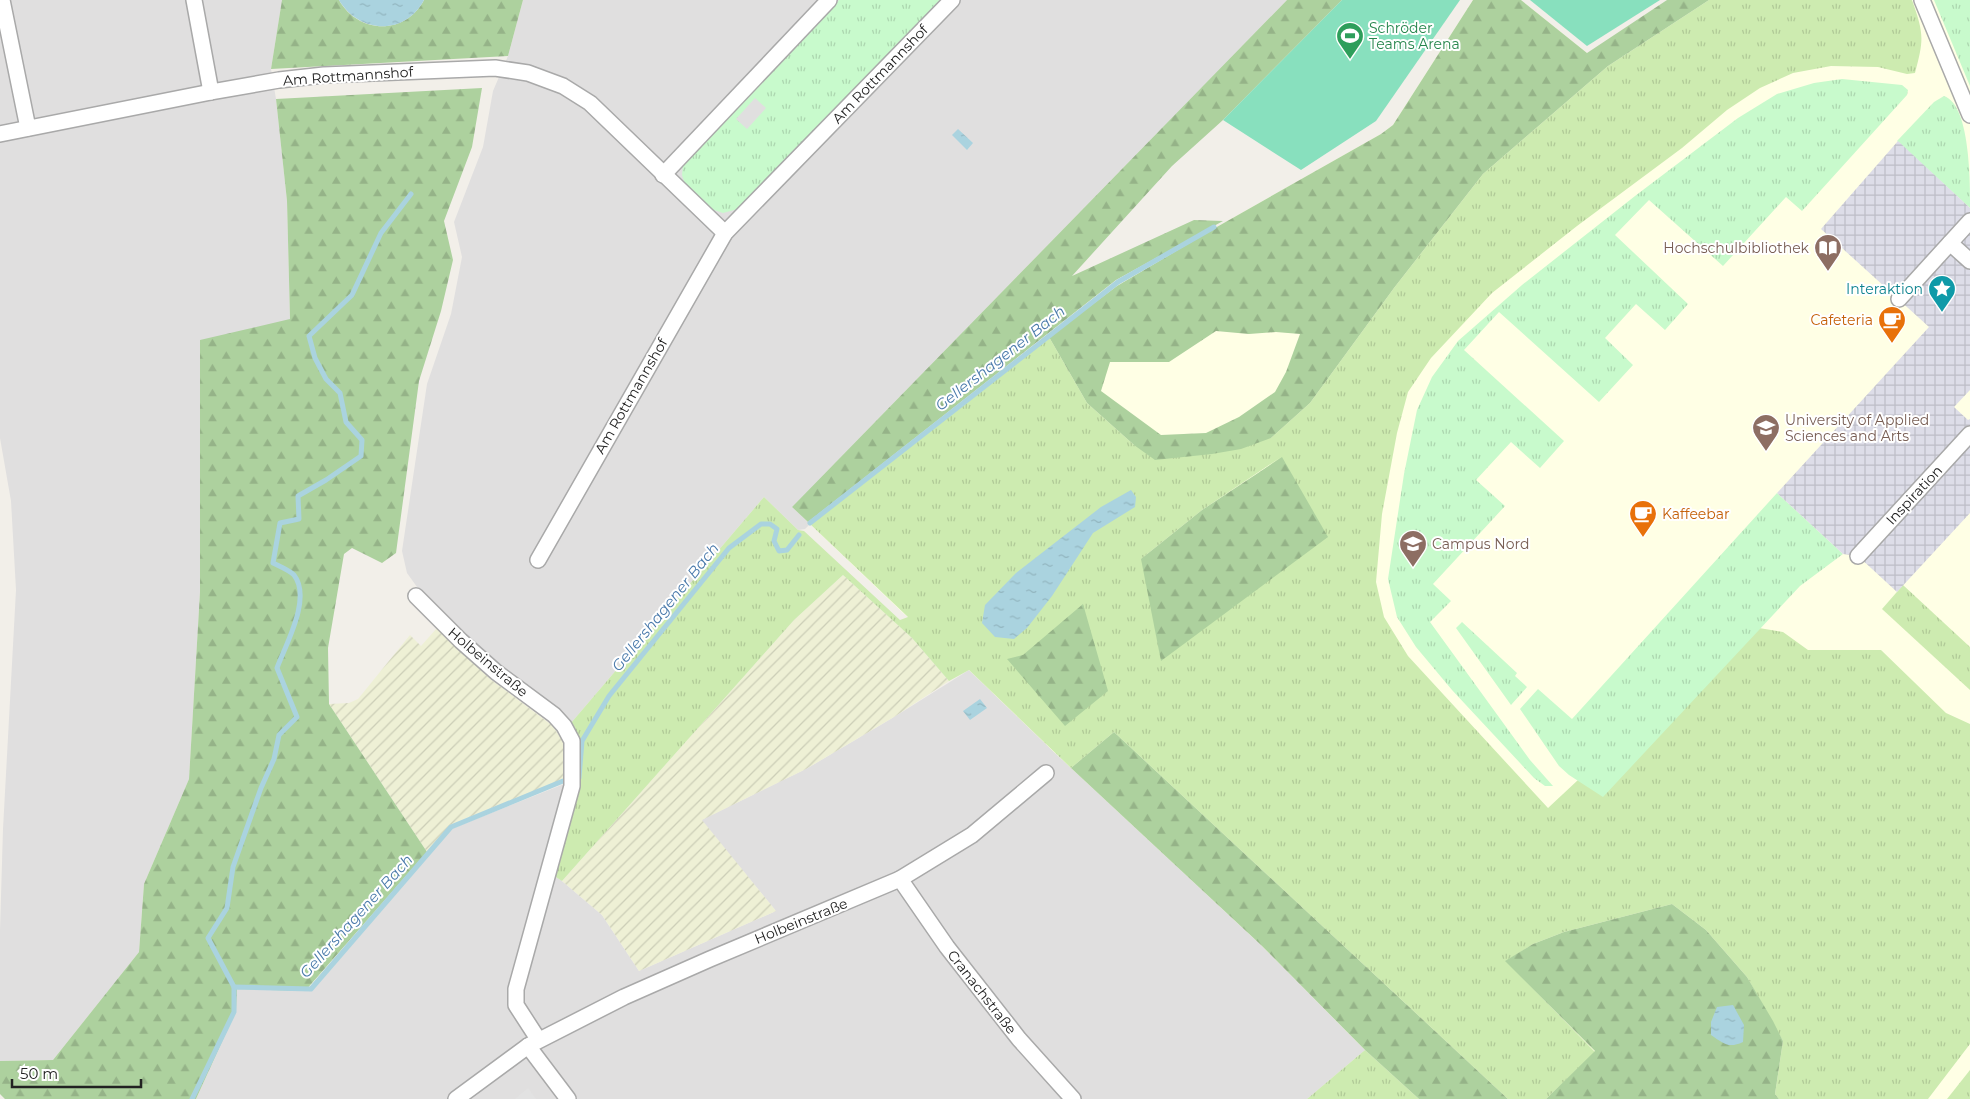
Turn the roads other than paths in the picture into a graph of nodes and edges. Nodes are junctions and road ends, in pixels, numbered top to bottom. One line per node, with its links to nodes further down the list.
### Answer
1 (2, 0): 8 (street)
2 (194, 0): 6 (street)
3 (829, 0): 10 (street)
4 (952, 0): 12 (street, Am Rottmannshof)
5 (1922, 0): 7 (street)
6 (211, 92): 8 (street, Am Rottmannshof); 10 (street, Am Rottmannshof)
7 (1970, 115)
8 (28, 128): 9 (street, Am Rottmannshof)
9 (0, 134)
10 (663, 176): 12 (street, Am Rottmannshof)
11 (1970, 221): 13 (street)
12 (724, 234): 18 (street, Am Rottmannshof)
13 (1950, 243): 14 (street); 15 (street)
14 (1970, 261)
15 (1899, 300)
16 (1970, 434): 17 (street, Inspiration)
17 (1858, 556)
18 (538, 560)
19 (416, 596): 22 (street, Holbeinstraße)
20 (1046, 774): 21 (street, Holbeinstraße)
21 (900, 879): 22 (street, Holbeinstraße); 25 (street, Cranachstraße)
22 (533, 1042): 23 (street, Holbeinstraße); 24 (street)
23 (456, 1099)
24 (568, 1099)
25 (1073, 1099)

